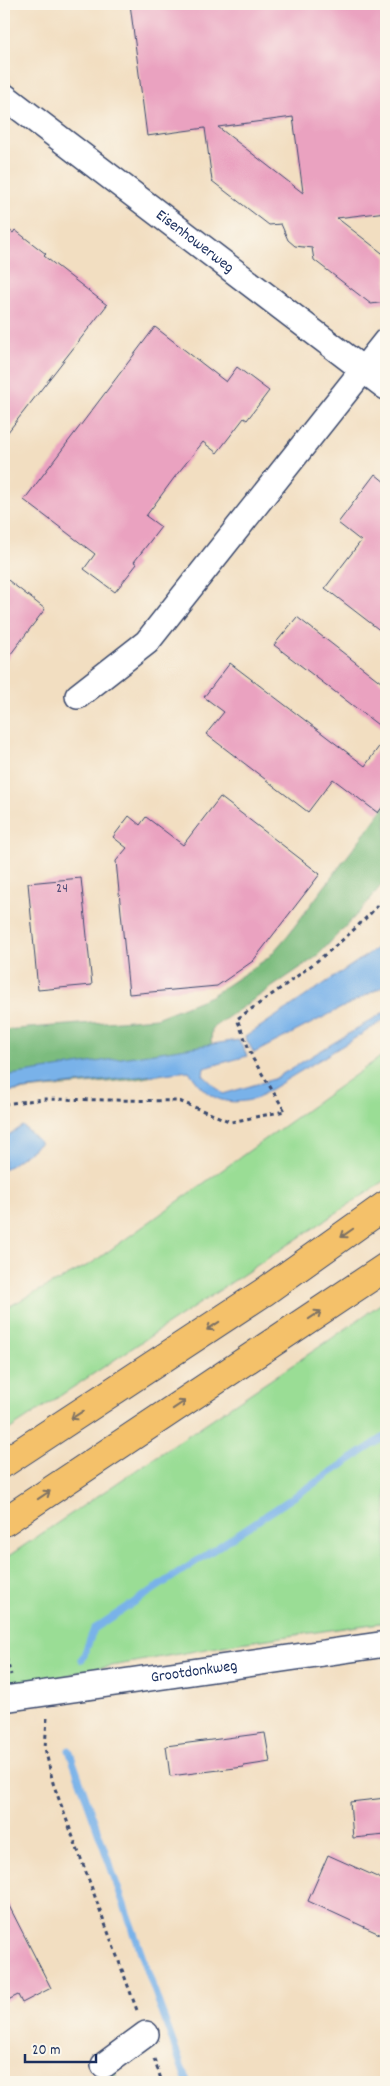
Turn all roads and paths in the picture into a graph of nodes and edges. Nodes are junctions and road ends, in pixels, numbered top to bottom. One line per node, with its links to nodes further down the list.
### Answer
1 (4, 96): 3 (street, Eisenhowerweg)
2 (386, 341): 3 (street)
3 (365, 370): 4 (street, Eisenhowerweg); 5 (street)
4 (386, 387)
5 (78, 696)
6 (386, 896): 7 (path)
7 (4, 1104)
8 (386, 1205): 10 (highway, one-way to 10)
9 (386, 1267): 11 (highway, one-way to 9)
10 (4, 1463)
11 (4, 1522)
12 (386, 1644): 13 (street, Grootdonkweg)
13 (4, 1699)
14 (45, 1724): 15 (path)
15 (146, 2034): 16 (street)
16 (104, 2064)

